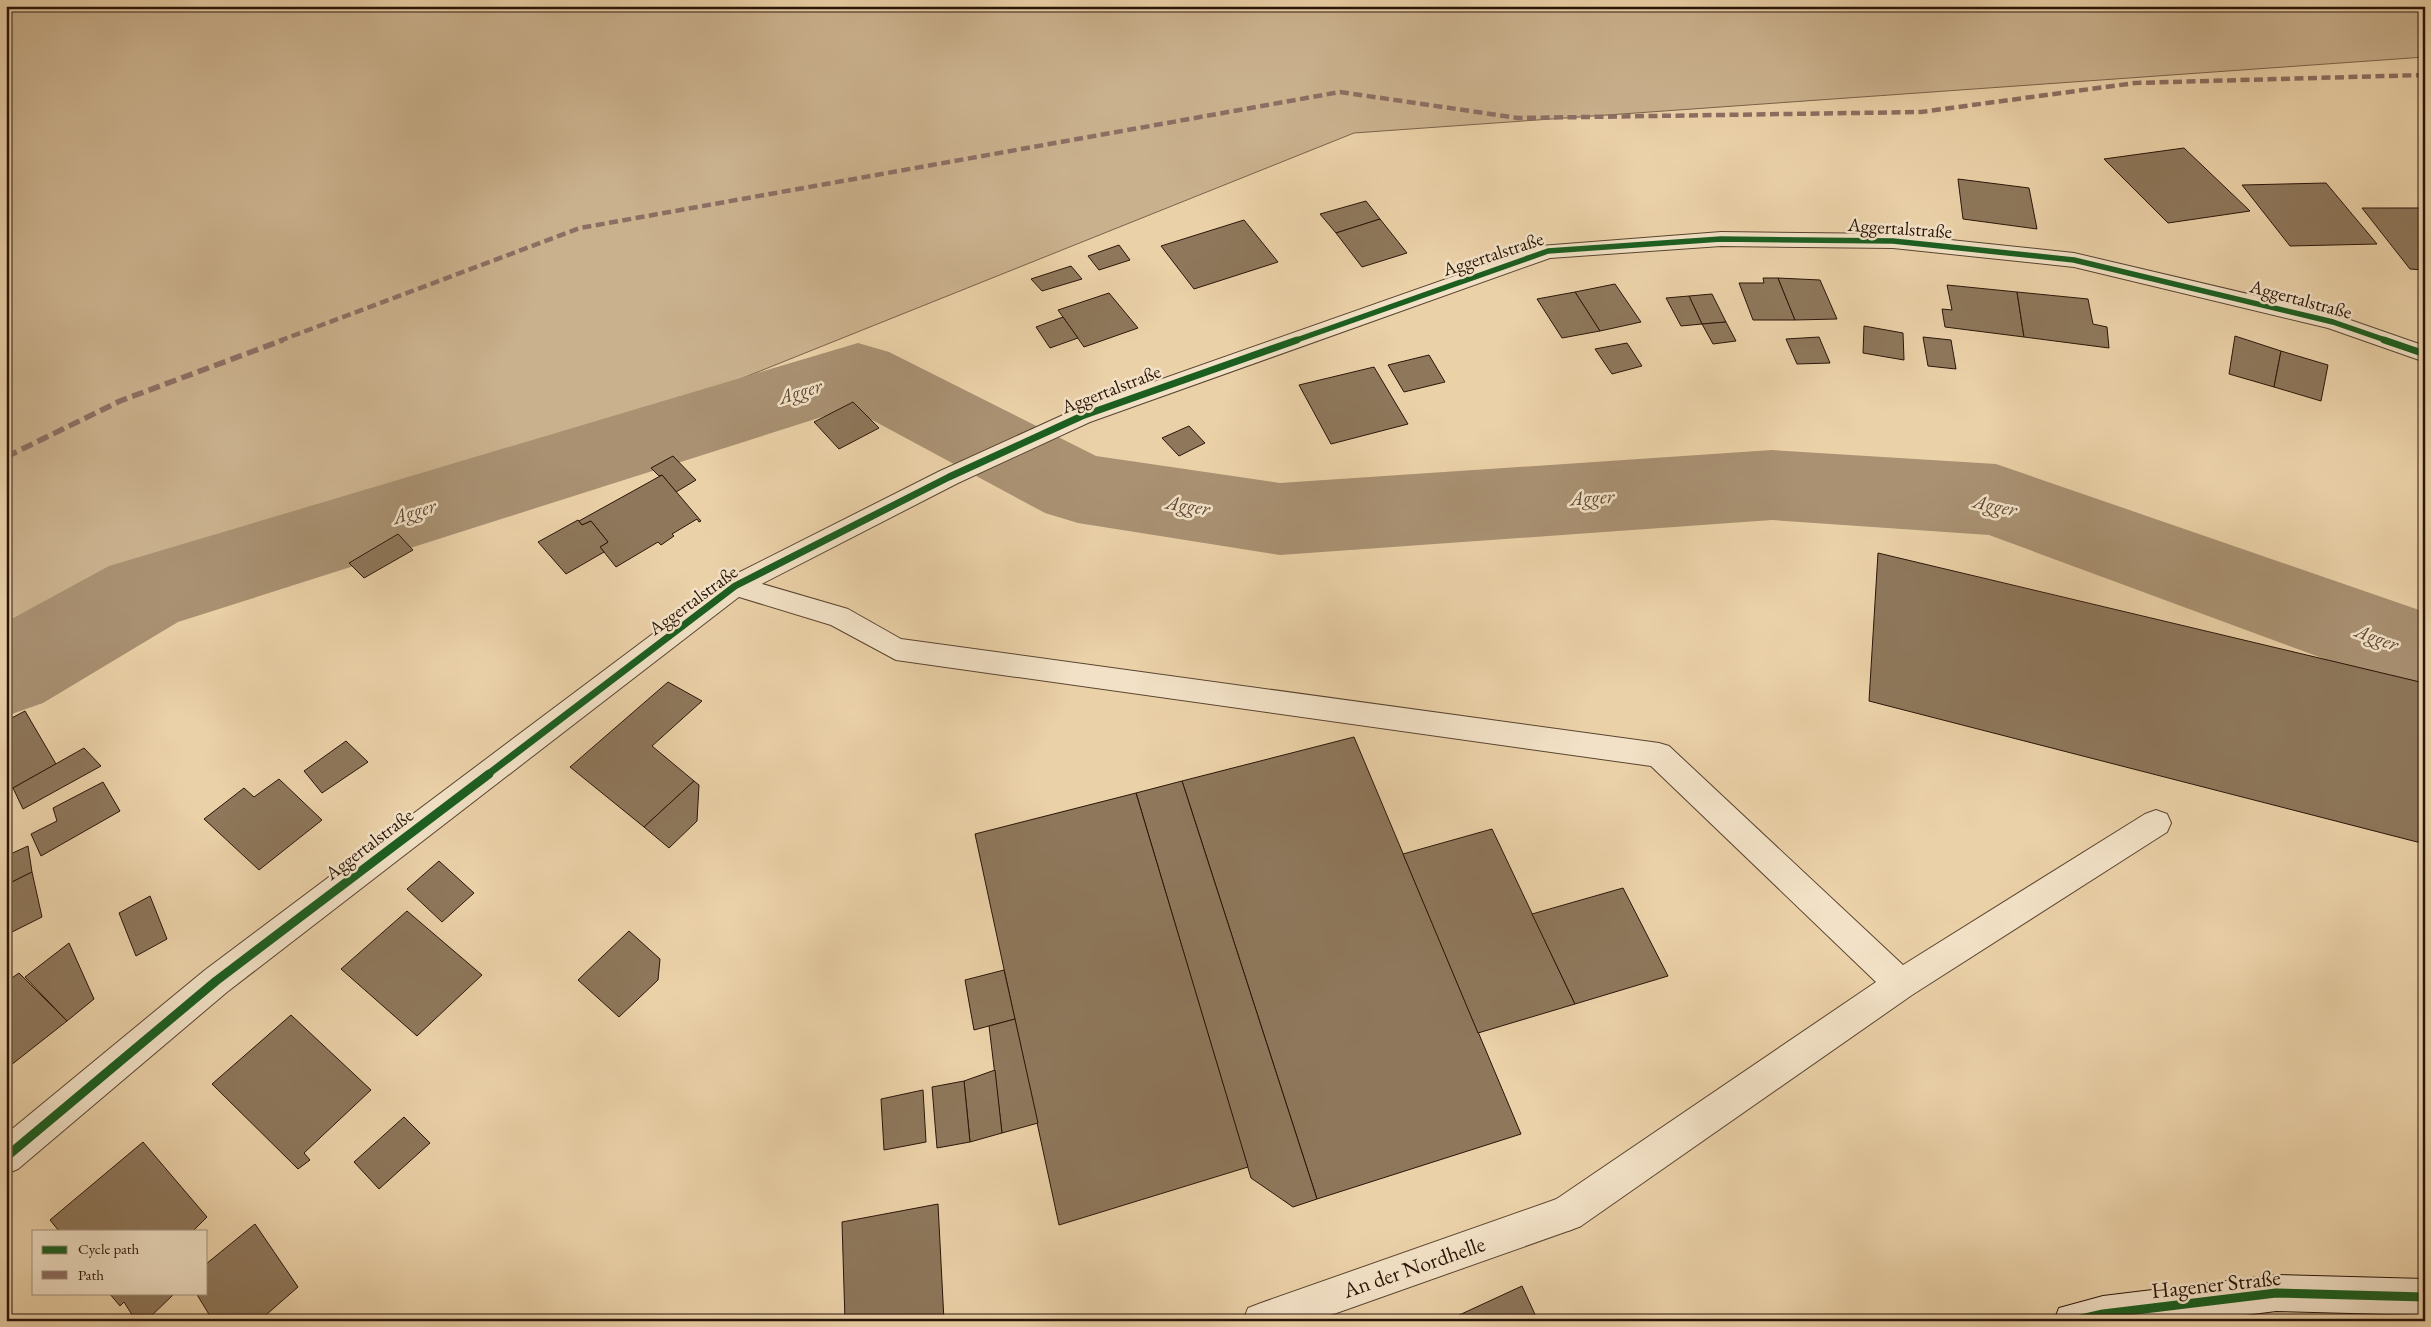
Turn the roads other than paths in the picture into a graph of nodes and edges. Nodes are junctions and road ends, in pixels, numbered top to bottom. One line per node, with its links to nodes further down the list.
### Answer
1 (2425, 354): 2 (street, Aggertalstraße)
2 (735, 586): 4 (street); 5 (street, Aggertalstraße)
3 (2156, 823): 4 (street, An der Nordhelle)
4 (1901, 984): 7 (street, An der Nordhelle)
5 (6, 1158)
6 (2425, 1297): 8 (street, Hagener Straße)
7 (1260, 1321)
8 (2072, 1321)

